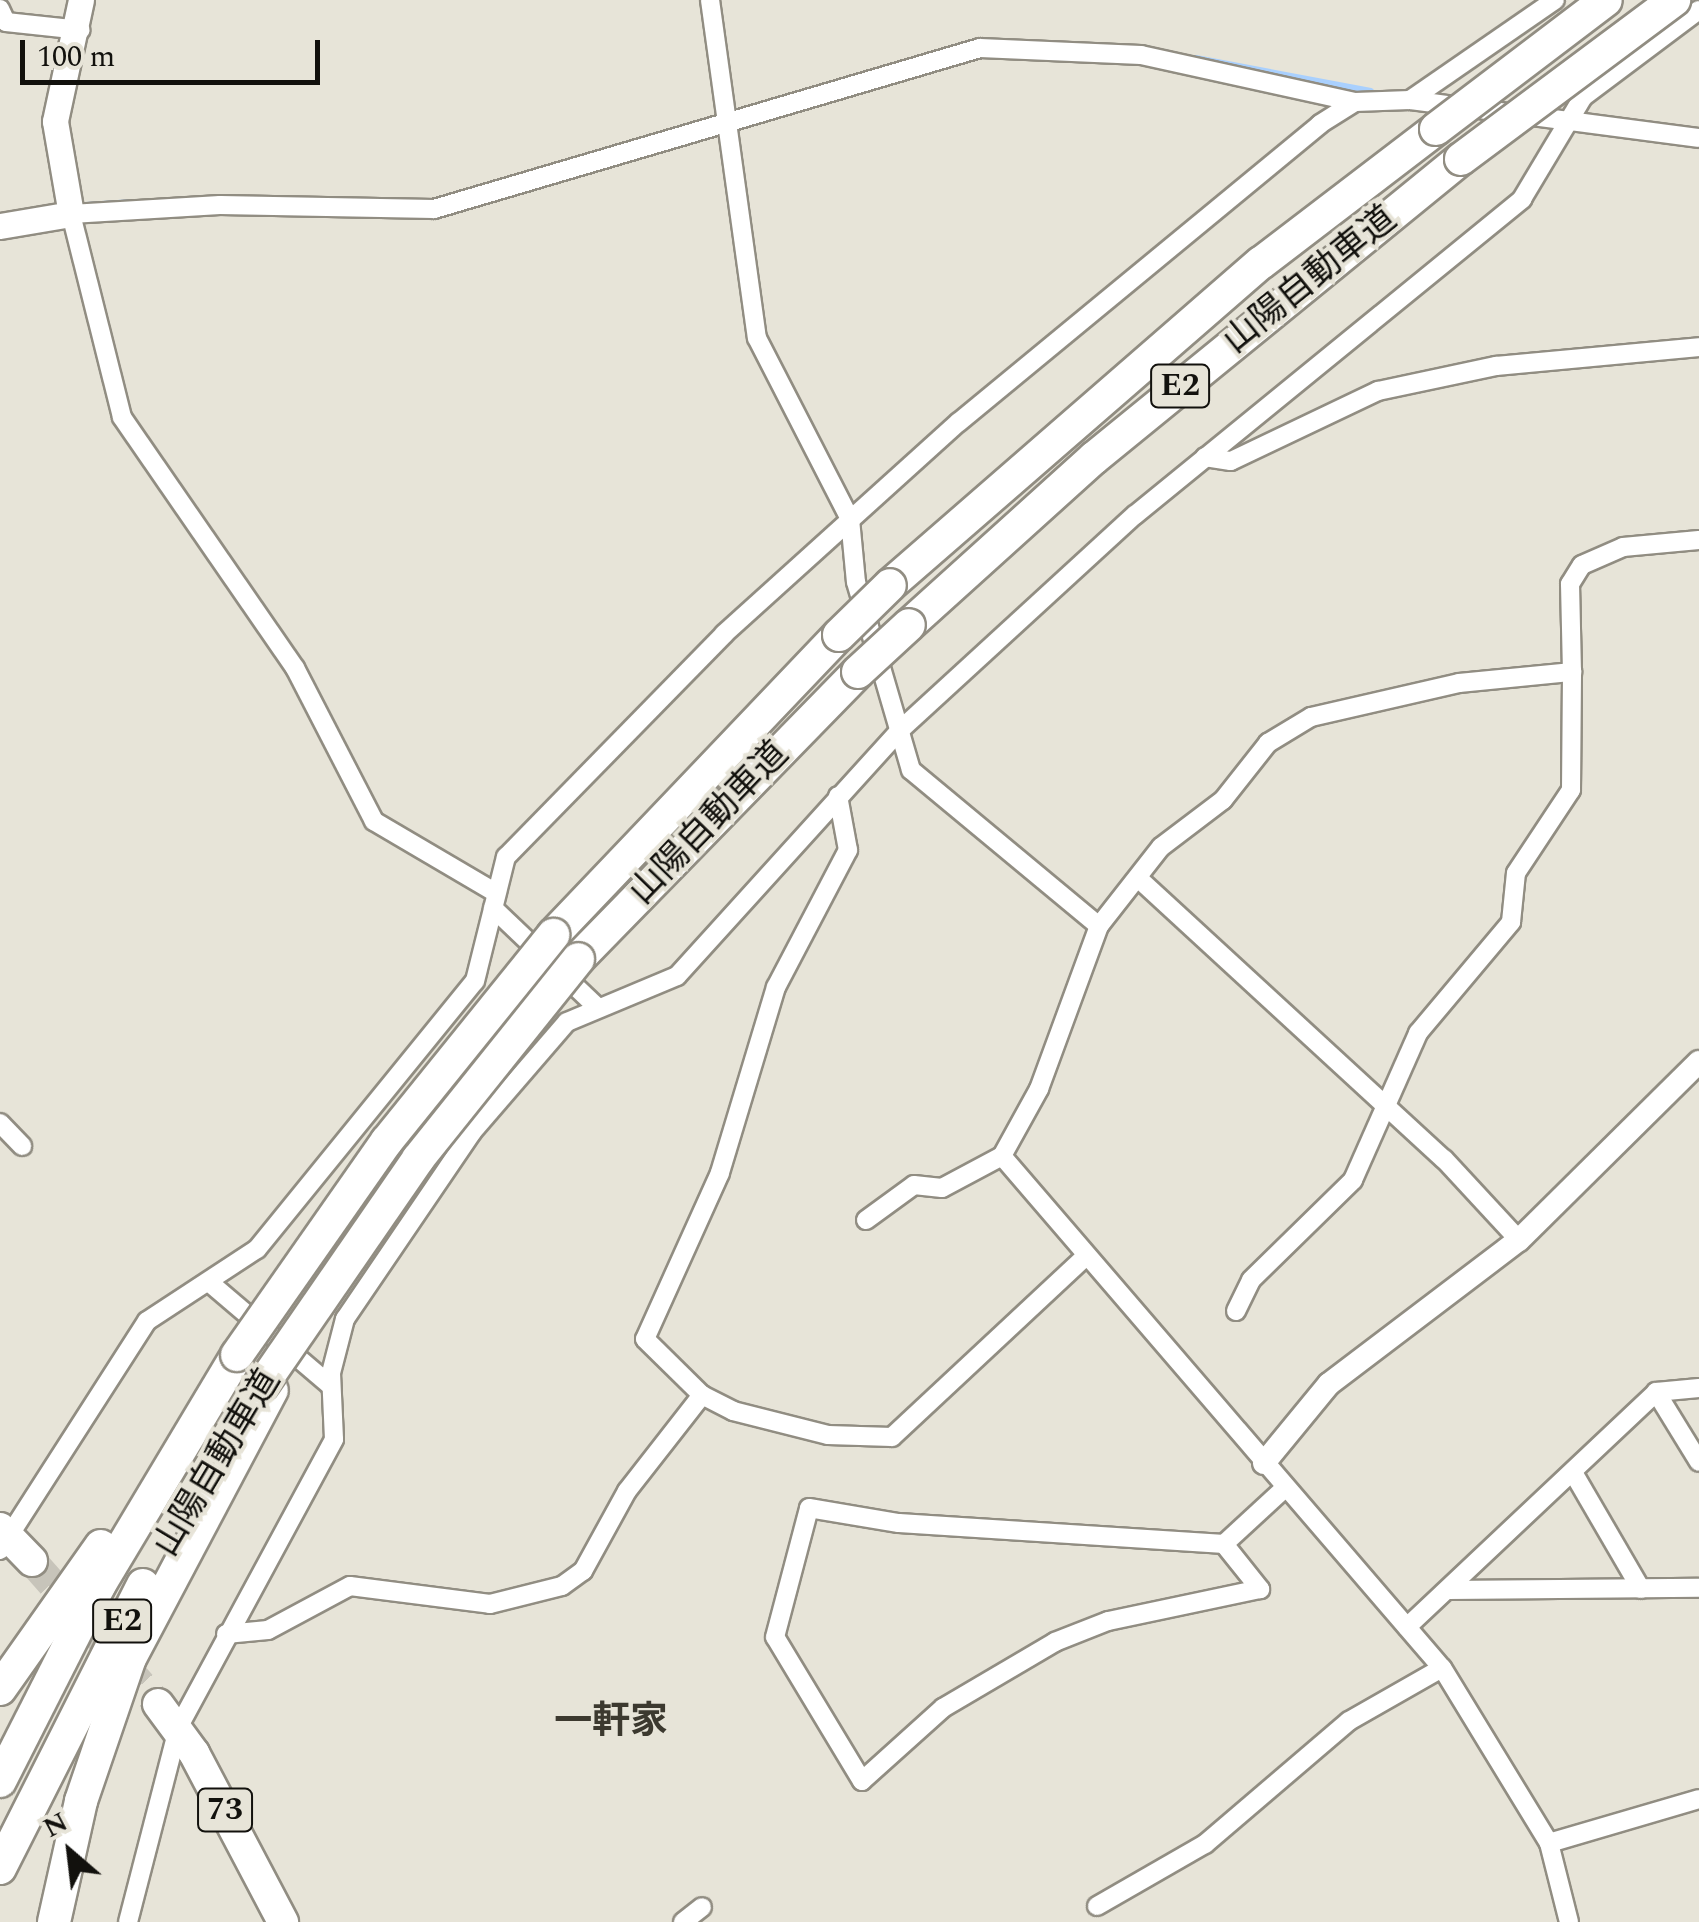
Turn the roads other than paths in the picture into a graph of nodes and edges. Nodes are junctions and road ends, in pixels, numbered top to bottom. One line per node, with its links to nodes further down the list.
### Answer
1 (81, 0): 8 (main road)
2 (710, 0): 11 (street)
3 (1555, 0): 9 (street)
4 (1606, 0): 37 (highway, 山陽自動車道 / E2, bridge)
5 (1674, 0): 39 (highway, 山陽自動車道 / E2, bridge)
6 (0, 9): 8 (street)
7 (1699, 10): 12 (street)
8 (81, 30): 14 (main road)
9 (1410, 100): 10 (street); 12 (street)
10 (1356, 102): 11 (street); 18 (street)
11 (722, 120): 14 (street); 18 (street)
12 (1566, 123): 13 (street); 17 (street)
13 (1699, 138)
14 (70, 208): 15 (main road); 24 (street)
15 (0, 226)
16 (1699, 347): 17 (street)
17 (1205, 457): 21 (street)
18 (850, 519): 21 (street); 24 (street)
19 (1699, 540): 20 (street)
20 (1572, 672): 23 (street); 28 (street)
21 (899, 732): 22 (street); 25 (street)
22 (838, 796): 26 (street); 42 (street)
23 (1139, 879): 25 (street); 28 (street)
24 (492, 899): 26 (street); 35 (street)
25 (1100, 926): 31 (street)
26 (596, 1006): 38 (street)
27 (1699, 1062): 33 (street)
28 (1386, 1105): 33 (street); 36 (street)
29 (0, 1123): 30 (street)
30 (22, 1146)
31 (1002, 1156): 32 (street); 34 (street)
32 (866, 1220)
33 (1519, 1240): 43 (street)
34 (1084, 1258): 42 (street); 43 (street)
35 (210, 1283): 38 (street); 47 (street)
36 (1236, 1310)
37 (237, 1355): 56 (highway); 59 (highway, 山陽自動車道 / E2)
38 (330, 1385): 54 (street)
39 (268, 1387): 62 (highway, 山陽自動車道 / E2); 65 (highway)
40 (1699, 1388): 41 (street)
41 (1656, 1392): 44 (street); 45 (street)
42 (702, 1396): 54 (street)
43 (1264, 1462): 46 (street)
44 (1699, 1462)
45 (1574, 1474): 51 (street); 52 (street)
46 (1285, 1488): 48 (street); 53 (street)
47 (3, 1538): 49 (main road)
48 (1224, 1544): 48 (street)
49 (32, 1561)
50 (1699, 1588): 52 (street)
51 (1448, 1590): 52 (street); 53 (street)
52 (1640, 1590)
53 (1406, 1628): 55 (street)
54 (226, 1634): 58 (street)
55 (1442, 1668): 61 (street); 63 (street)
56 (0, 1689)
57 (158, 1704): 58 (main road, 73)
58 (178, 1728): 66 (street); 67 (main road, 73)
59 (0, 1782)
60 (1699, 1799): 61 (street)
61 (1549, 1843): 69 (street)
62 (0, 1868)
63 (1096, 1906)
64 (702, 1907): 68 (street)
65 (54, 1922)
66 (128, 1922)
67 (283, 1922)
68 (683, 1922)
69 (1569, 1922)

